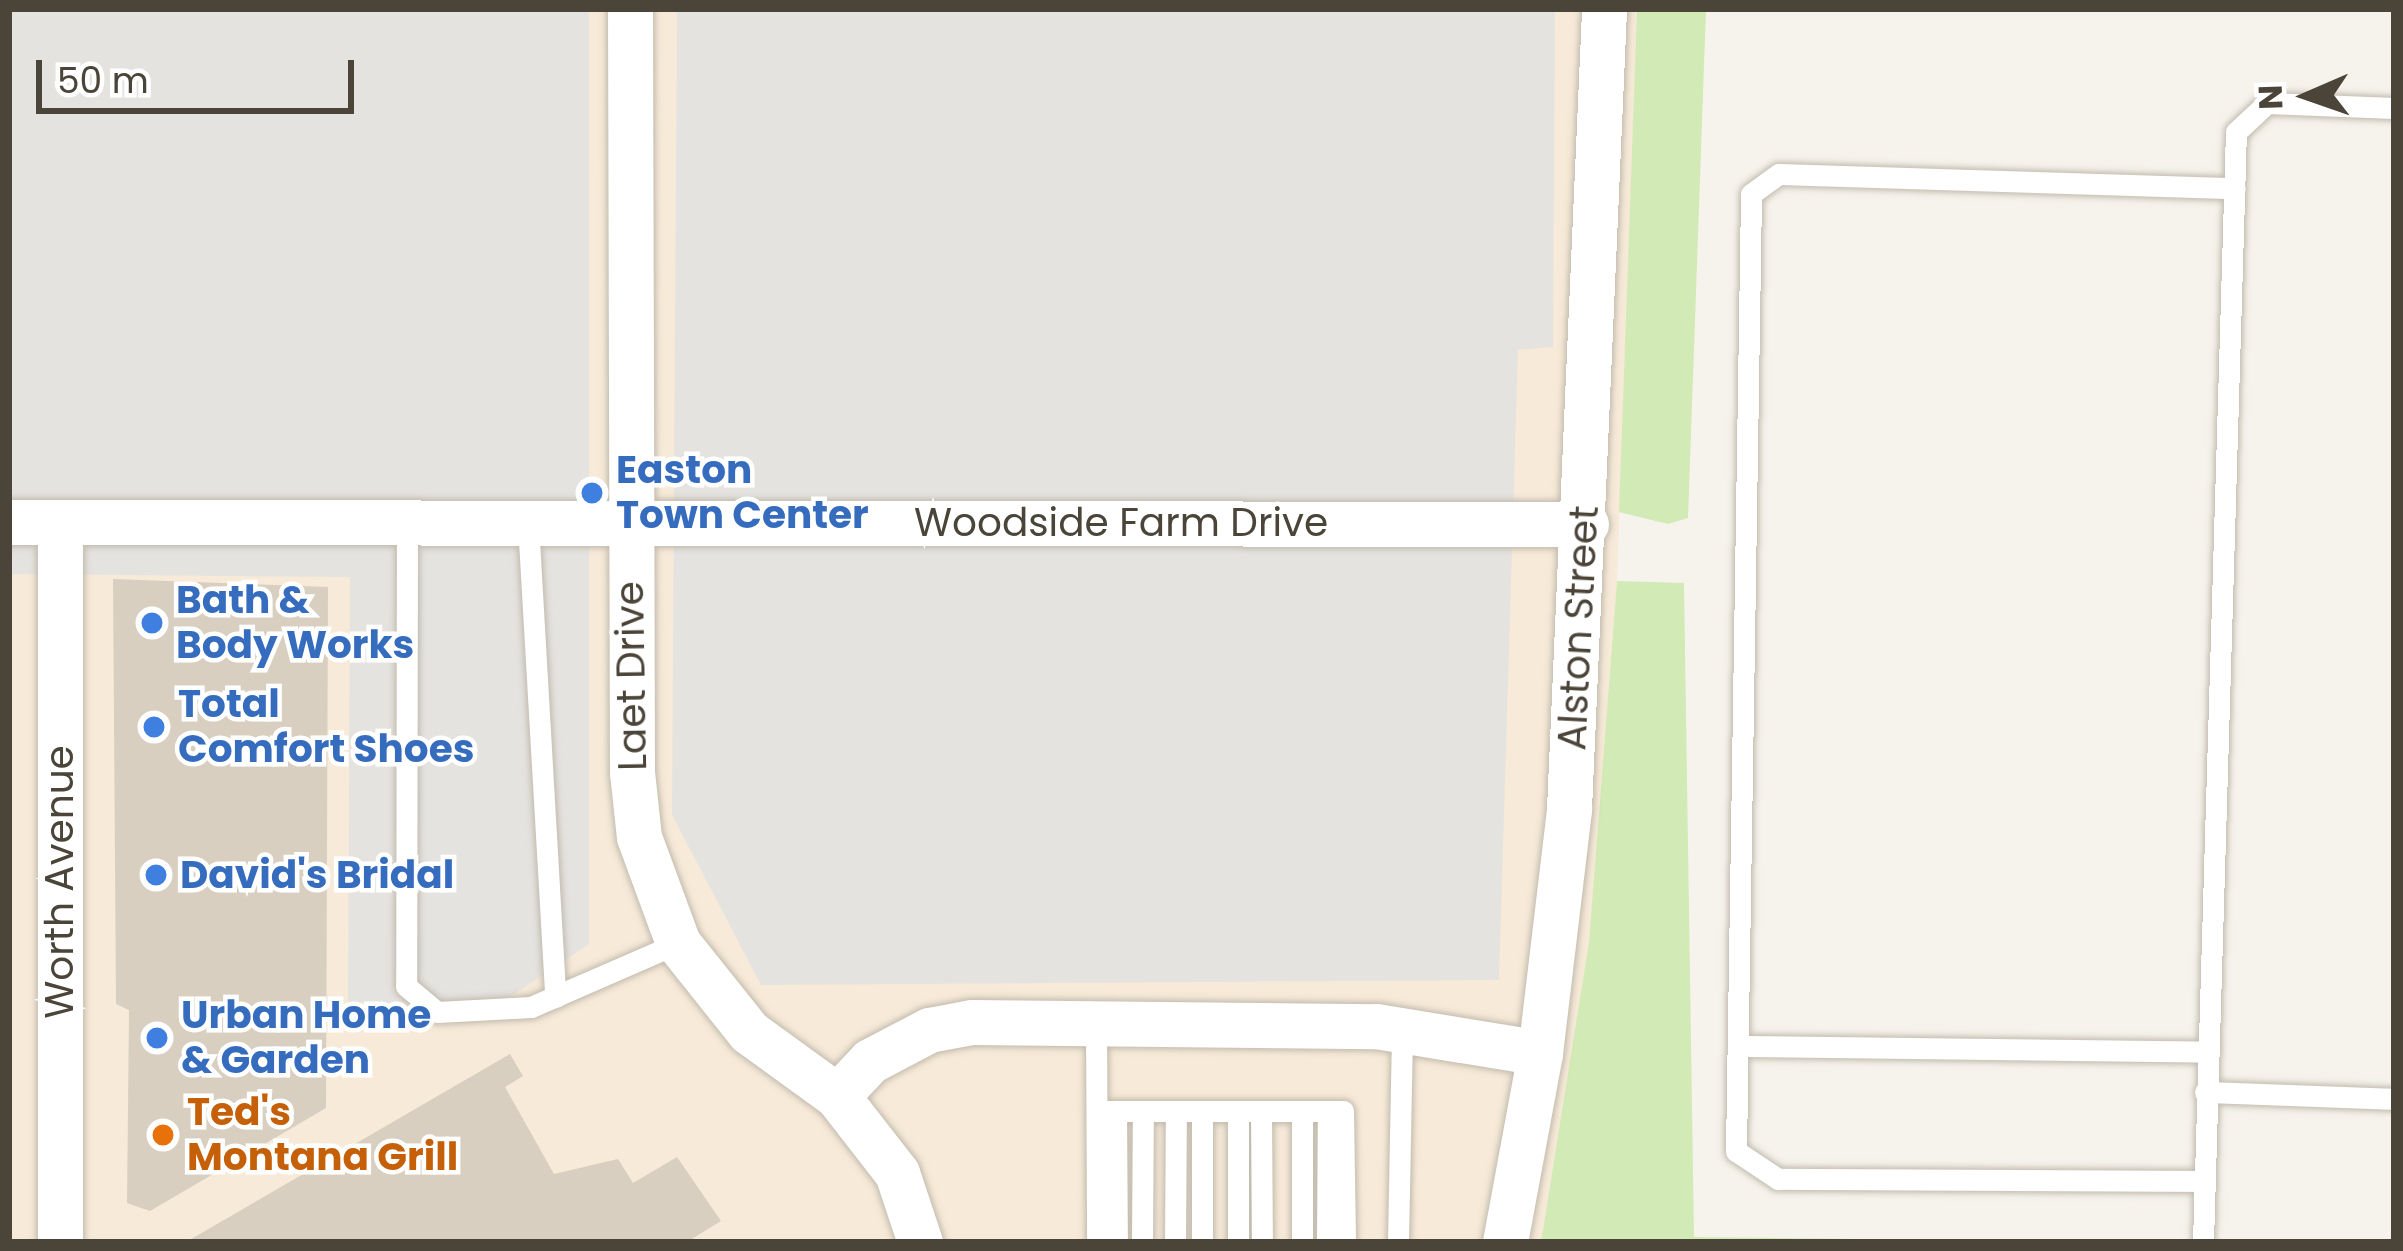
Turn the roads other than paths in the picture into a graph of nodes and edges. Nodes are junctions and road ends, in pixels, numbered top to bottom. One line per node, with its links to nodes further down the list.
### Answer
1 (631, 9): 9 (street, Laet Drive)
2 (1604, 9): 10 (street, Alston Street)
3 (2394, 108): 4 (lane)
4 (2235, 188): 15 (lane); 16 (lane)
5 (9, 522): 6 (street, Woodside Farm Drive)
6 (59, 522): 7 (street, Woodside Farm Drive); 30 (street, Worth Avenue)
7 (407, 523): 8 (street, Woodside Farm Drive); 12 (lane)
8 (528, 523): 9 (street, Woodside Farm Drive); 12 (lane)
9 (630, 523): 10 (street, Woodside Farm Drive); 11 (street, Laet Drive)
10 (1586, 524): 17 (street, Alston Street)
11 (677, 943): 12 (lane); 19 (street, Laet Drive)
12 (555, 997)
13 (1096, 1023): 14 (street); 19 (street); 21 (lane)
14 (1402, 1031): 17 (street); 42 (lane)
15 (1738, 1046): 16 (lane); 29 (lane)
16 (2206, 1052): 18 (lane)
17 (1540, 1053): 43 (street, Alston Street)
18 (2205, 1092): 20 (lane); 29 (lane)
19 (837, 1096): 31 (street, Laet Drive)
20 (2394, 1099)
21 (1106, 1111): 22 (lane); 32 (lane); 33 (lane)
22 (1143, 1111): 23 (lane); 34 (lane)
23 (1176, 1111): 24 (lane); 35 (lane)
24 (1202, 1111): 25 (lane); 36 (lane)
25 (1238, 1111): 26 (lane); 37 (lane)
26 (1261, 1111): 27 (lane); 38 (lane)
27 (1302, 1111): 28 (lane); 39 (lane)
28 (1328, 1111): 40 (lane); 41 (lane)
29 (2202, 1181): 44 (lane)
30 (60, 1242)
31 (920, 1242)
32 (1097, 1242)
33 (1117, 1242)
34 (1142, 1242)
35 (1175, 1242)
36 (1202, 1242)
37 (1238, 1242)
38 (1262, 1242)
39 (1302, 1242)
40 (1328, 1242)
41 (1345, 1242)
42 (1398, 1242)
43 (1505, 1242)
44 (2203, 1242)

